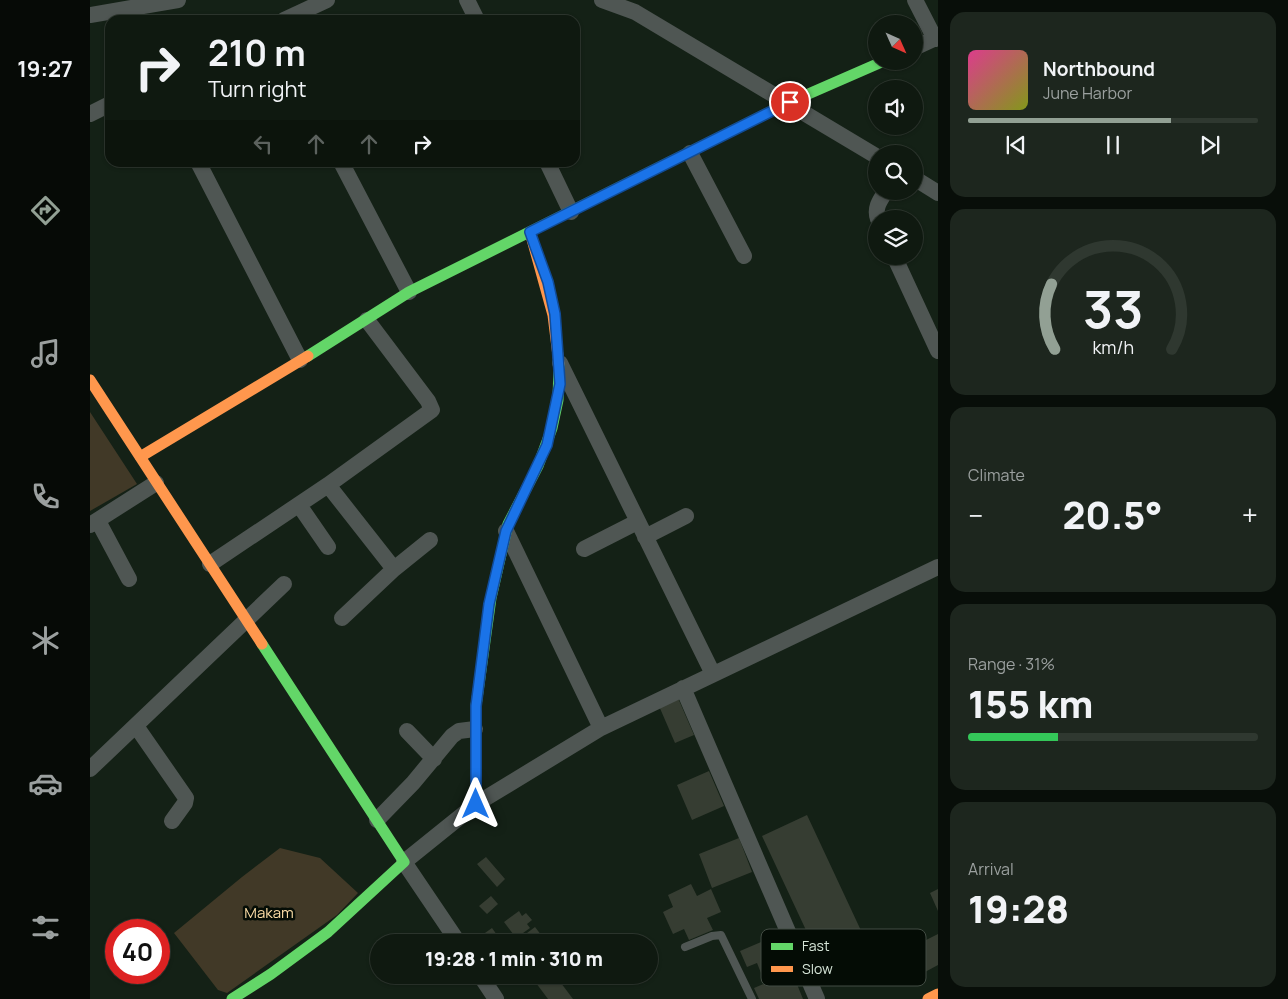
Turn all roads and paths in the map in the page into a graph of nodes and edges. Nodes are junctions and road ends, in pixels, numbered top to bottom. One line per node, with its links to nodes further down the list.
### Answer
1 (178, 0): 6 (street)
2 (327, 0): 7 (street)
3 (467, 0): 8 (street)
4 (602, 0): 12 (street)
5 (915, 0): 9 (street)
6 (90, 15)
7 (295, 15)
8 (474, 15)
9 (937, 38): 10 (street)
10 (923, 44)
11 (868, 68): 12 (street)
12 (790, 102): 15 (street); 16 (street)
13 (105, 106): 14 (street)
14 (90, 114)
15 (868, 151)
16 (690, 153): 22 (street); 24 (street)
17 (201, 167): 29 (street)
18 (344, 167): 26 (street)
19 (549, 167): 22 (street)
20 (923, 184): 21 (street)
21 (938, 193)
22 (571, 212): 23 (street)
23 (530, 232): 26 (street); 30 (street)
24 (744, 256)
25 (898, 265): 28 (street)
26 (409, 292): 27 (street)
27 (367, 320): 29 (street); 34 (street)
28 (938, 351)
29 (300, 360): 32 (street)
30 (559, 361): 37 (street); 39 (street)
31 (90, 380): 32 (street)
32 (140, 457): 33 (street)
33 (156, 483): 38 (street); 44 (street)
34 (328, 485): 35 (street); 46 (street)
35 (299, 505): 42 (street); 44 (street)
36 (686, 516): 40 (street)
37 (637, 522): 40 (street); 43 (street)
38 (94, 523): 47 (street)
39 (506, 531): 54 (street); 55 (street)
40 (645, 537): 51 (street)
41 (430, 540): 46 (street)
42 (328, 547)
43 (584, 549)
44 (210, 564): 50 (street)
45 (938, 567): 51 (street)
46 (394, 569): 49 (street)
47 (129, 579)
48 (284, 584): 50 (street)
49 (342, 618)
50 (246, 619): 53 (street); 60 (street)
51 (712, 674): 52 (street)
52 (683, 688): 54 (street); 63 (street)
53 (136, 726): 58 (street); 61 (street)
54 (601, 728): 59 (street)
55 (475, 729): 57 (street); 59 (street)
56 (407, 732): 57 (street)
57 (434, 759): 60 (street)
58 (90, 769)
59 (476, 804): 62 (street)
60 (377, 820): 62 (street)
61 (172, 821)
62 (404, 862): 64 (street); 69 (street)
63 (787, 929)
64 (453, 934)
65 (685, 947): 71 (lane)
66 (486, 984): 70 (street)
67 (811, 986): 72 (street)
68 (938, 994): 73 (street)
69 (232, 999)
70 (496, 999)
71 (752, 999)
72 (817, 999)
73 (928, 999)

